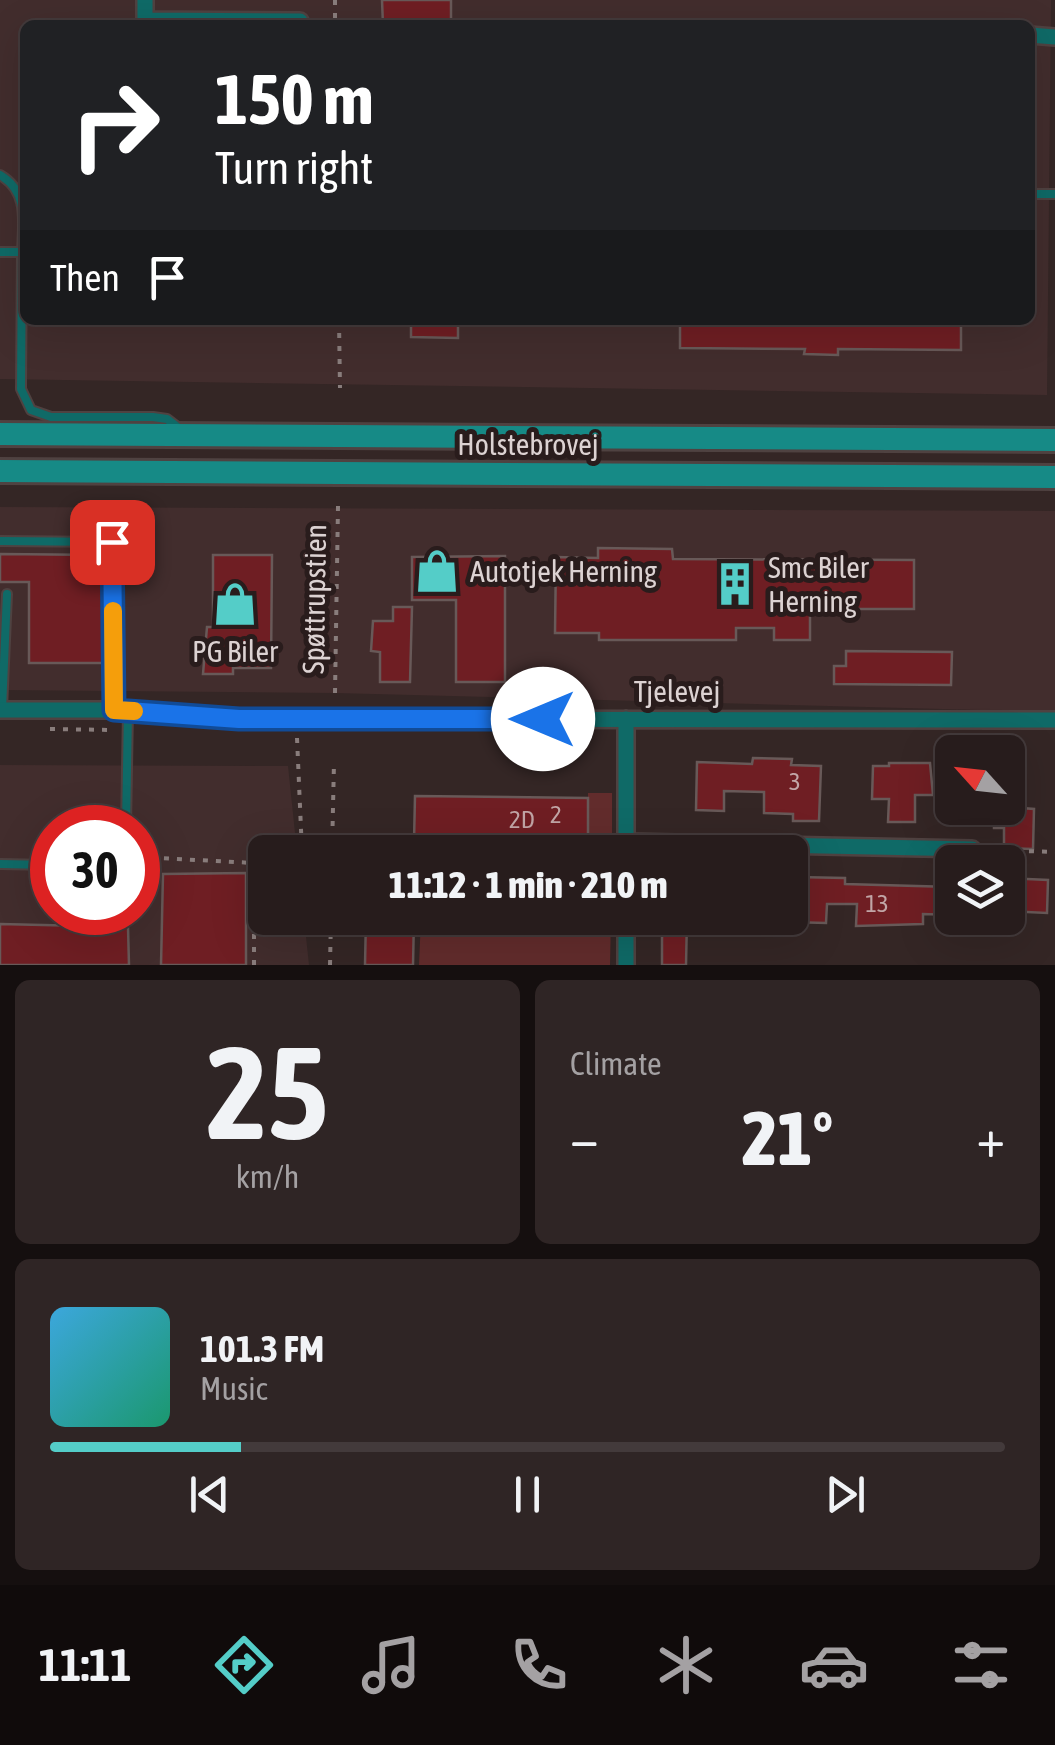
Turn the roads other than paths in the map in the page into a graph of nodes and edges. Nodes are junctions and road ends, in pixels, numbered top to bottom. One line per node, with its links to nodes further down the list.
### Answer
1 (0, 175): 2 (lane)
2 (20, 196)
3 (21, 325): 5 (lane)
4 (0, 434): 5 (main road, Holstebrovej)
5 (188, 435): 6 (main road, Holstebrovej)
6 (1055, 440)
7 (0, 471): 8 (main road, Holstebrovej)
8 (1055, 477)
9 (0, 541): 12 (lane)
10 (7, 594): 11 (lane)
11 (1, 710): 12 (street, Tjelevej)
12 (121, 710): 13 (street, Tjelevej); 15 (lane)
13 (626, 719): 14 (street, Tjelevej); 16 (street)
14 (1055, 720)
15 (125, 805)
16 (626, 835)
17 (808, 848): 18 (street)
18 (935, 849)
19 (0, 864): 20 (lane)
20 (30, 864)
21 (626, 935): 22 (street)
22 (626, 965)

